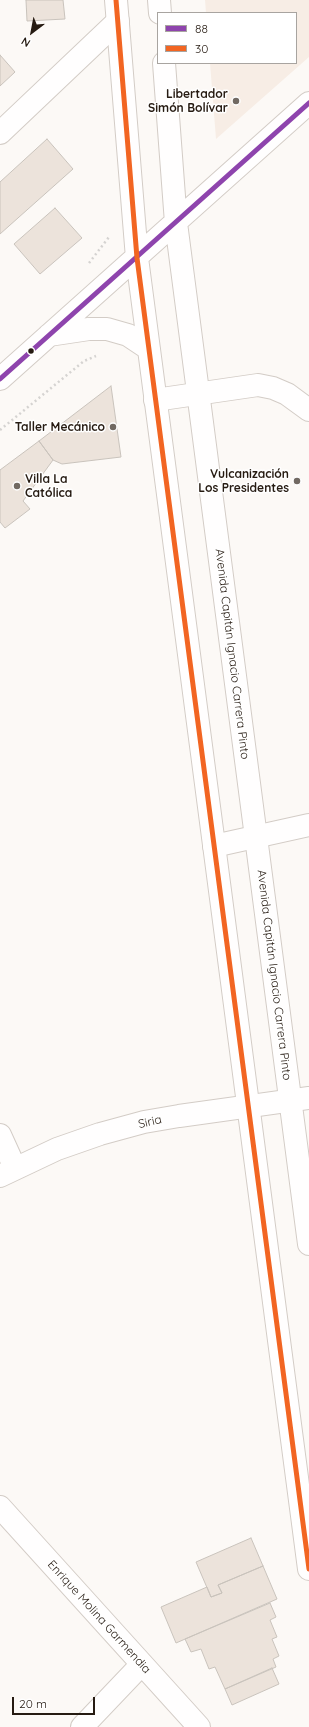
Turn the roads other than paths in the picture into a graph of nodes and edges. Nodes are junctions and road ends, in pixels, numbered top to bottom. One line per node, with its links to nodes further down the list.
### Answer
1 (159, 0): 3 (street)
2 (117, 10): 6 (street); 8 (street)
3 (160, 12)
4 (164, 64): 7 (street, Avenida Capitán Ignacio Carrera Pinto)
5 (309, 103): 7 (street)
6 (0, 133)
7 (176, 223): 8 (street); 12 (street, Avenida Capitán Ignacio Carrera Pinto)
8 (137, 258): 9 (street); 10 (street)
9 (49, 335): 10 (street); 11 (street)
10 (149, 349): 13 (street)
11 (0, 379)
12 (198, 394): 13 (street); 14 (street); 16 (street, Avenida Capitán Ignacio Carrera Pinto)
13 (155, 400): 17 (street)
14 (309, 410)
15 (309, 825): 16 (street)
16 (256, 837): 17 (street); 18 (street, Avenida Capitán Ignacio Carrera Pinto)
17 (214, 846): 19 (street)
18 (300, 1099): 19 (street, Siria); 22 (street, Avenida Capitán Ignacio Carrera Pinto)
19 (248, 1106): 21 (street, Siria); 24 (street)
20 (0, 1135): 21 (street)
21 (8, 1172)
22 (309, 1244)
23 (0, 1508): 26 (street, Enrique Molina Garmendia)
24 (309, 1565): 25 (street)
25 (309, 1569)
26 (142, 1664): 27 (street); 28 (street, Enrique Molina Garmendia)
27 (82, 1727)
28 (199, 1727)

